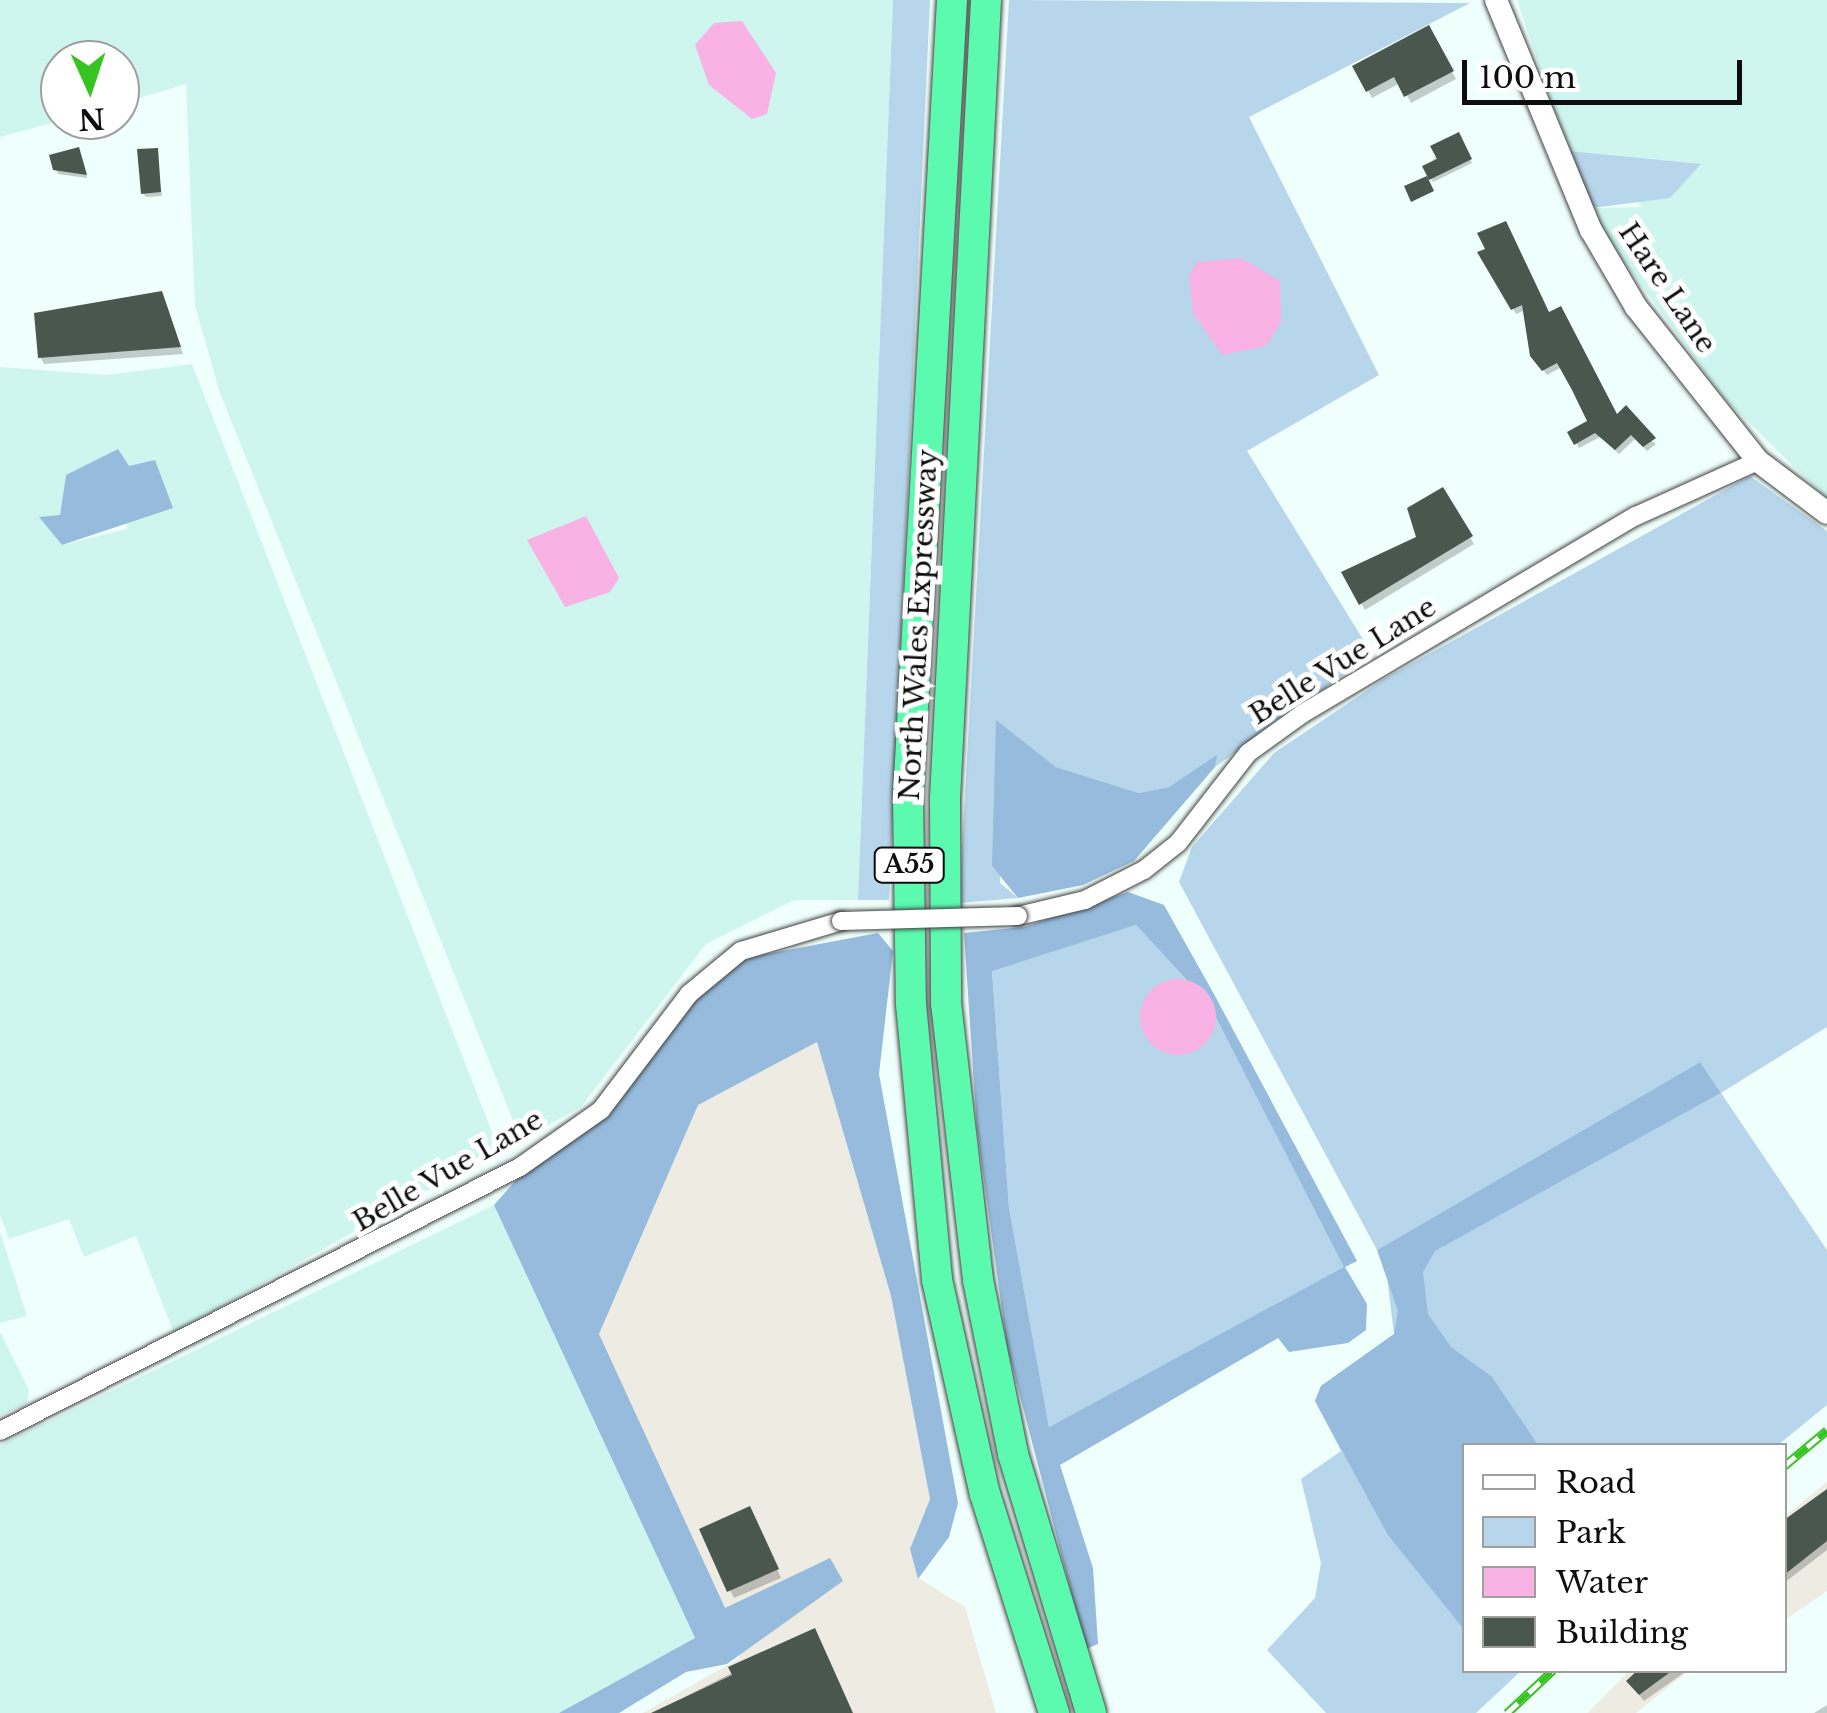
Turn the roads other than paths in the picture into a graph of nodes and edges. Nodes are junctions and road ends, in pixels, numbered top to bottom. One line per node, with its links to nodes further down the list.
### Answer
1 (952, 0): 7 (highway, North Wales Expressway / A55)
2 (986, 0): 8 (highway, North Wales Expressway / A55)
3 (1496, 0): 4 (street, Hare Lane)
4 (1758, 461): 5 (street, Hare Lane); 6 (street, Belle Vue Lane, bridge)
5 (1827, 513)
6 (0, 1432)
7 (1054, 1713)
8 (1091, 1713)

